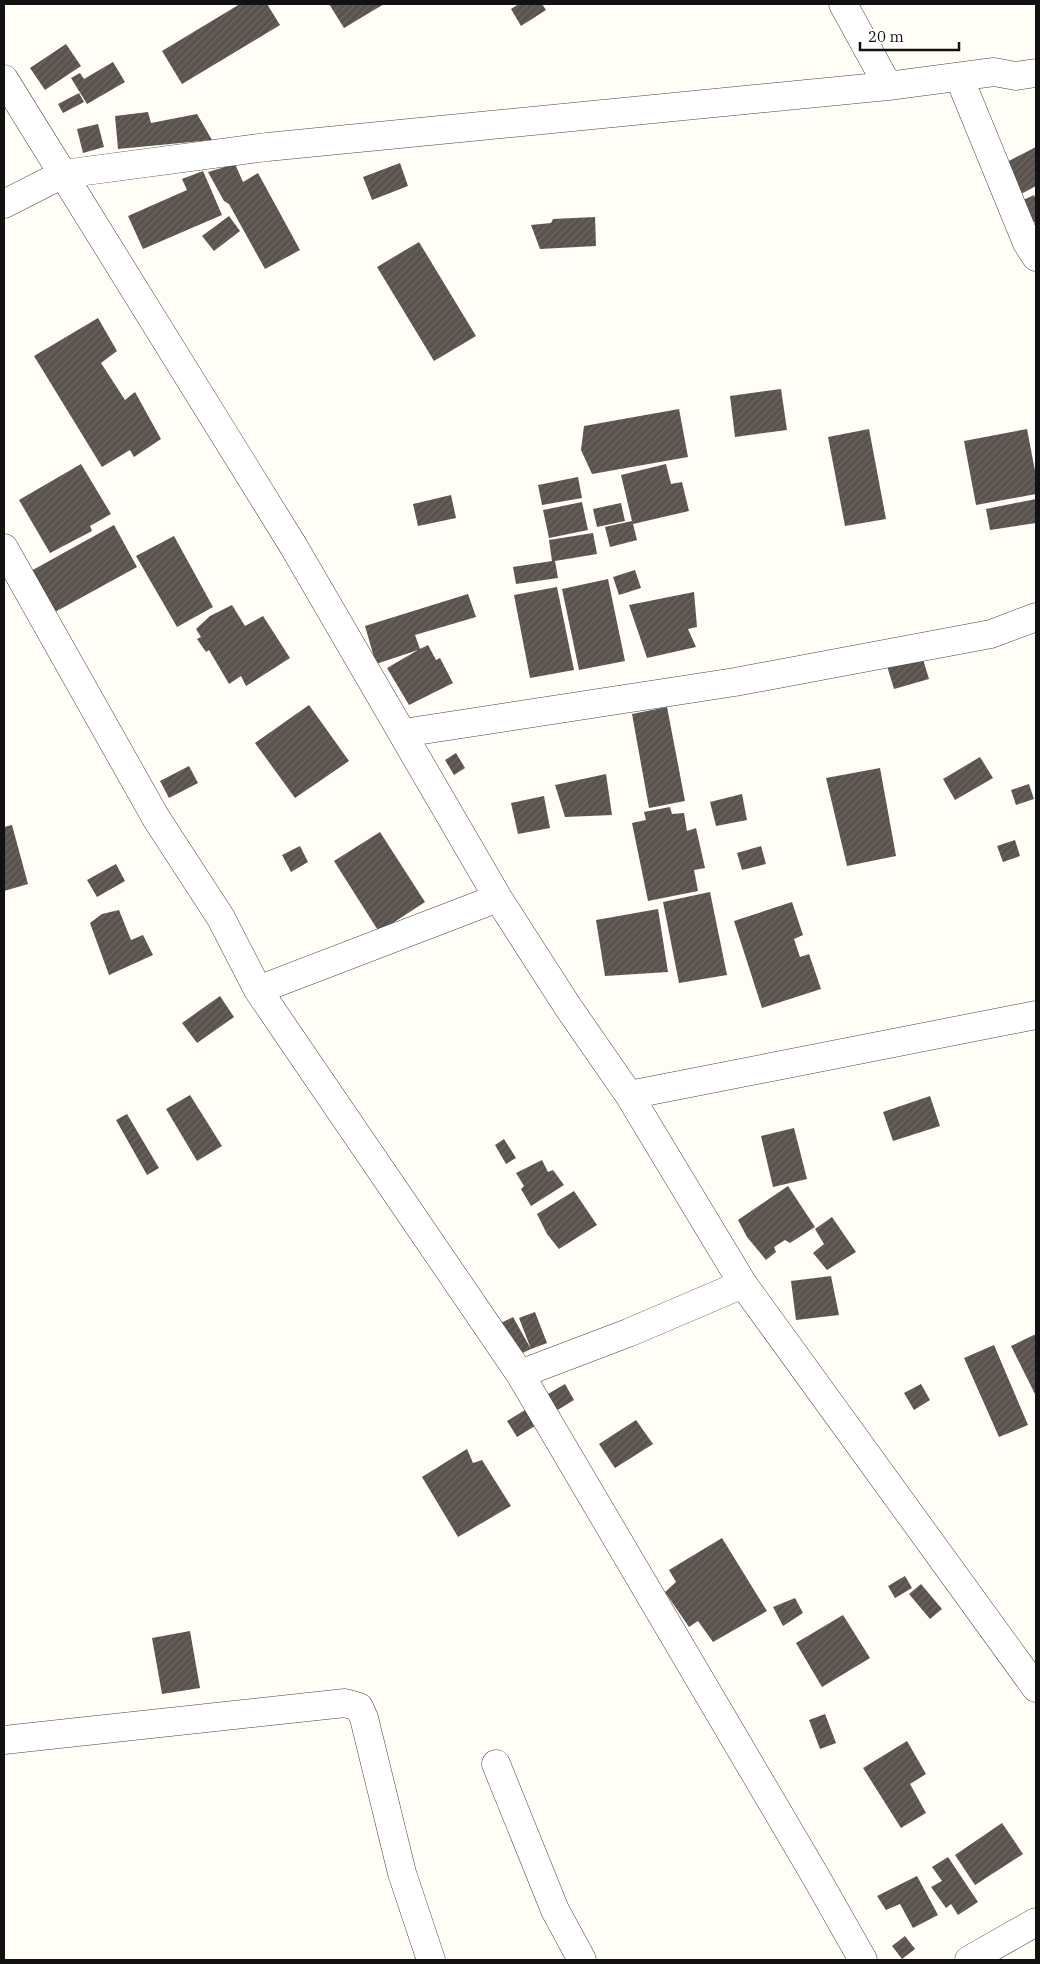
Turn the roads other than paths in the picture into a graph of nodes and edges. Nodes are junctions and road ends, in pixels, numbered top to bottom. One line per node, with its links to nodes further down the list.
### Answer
1 (844, 4): 5 (street)
2 (1036, 73): 3 (street)
3 (960, 77): 5 (street); 8 (street)
4 (4, 79): 6 (street)
5 (888, 86): 6 (street)
6 (63, 174): 7 (street); 11 (street)
7 (4, 204)
8 (1036, 257)
9 (4, 548): 13 (street)
10 (1036, 617): 11 (street)
11 (402, 733): 12 (street)
12 (498, 898): 13 (street); 15 (street)
13 (258, 990): 17 (street)
14 (1036, 1015): 15 (street)
15 (630, 1095): 16 (street)
16 (743, 1284): 17 (street); 18 (street)
17 (520, 1374): 24 (street)
18 (1036, 1688)
19 (4, 1740): 22 (street)
20 (496, 1764): 23 (street)
21 (1036, 1922): 25 (street)
22 (431, 1960)
23 (582, 1960)
24 (863, 1960)
25 (969, 1960)

